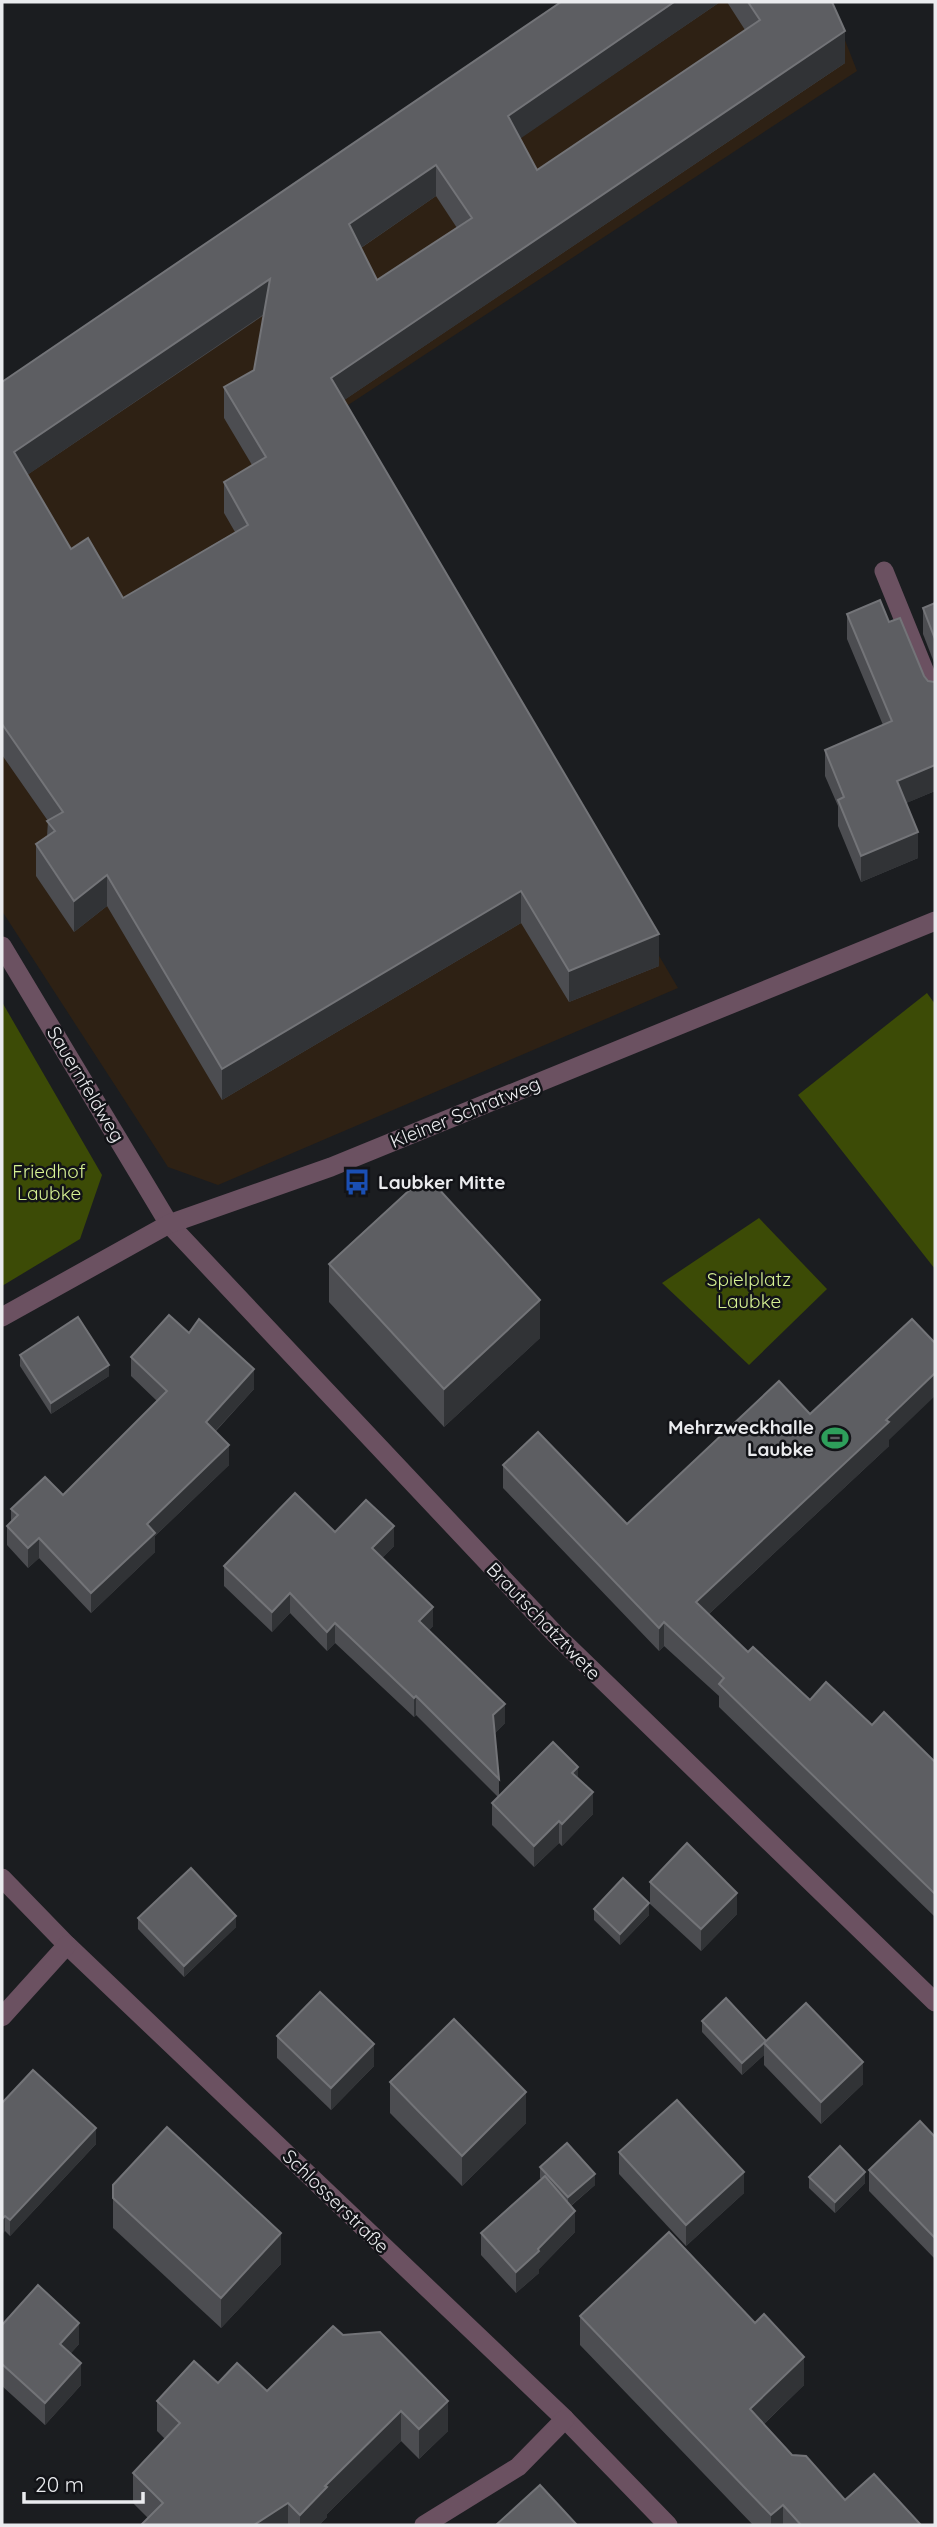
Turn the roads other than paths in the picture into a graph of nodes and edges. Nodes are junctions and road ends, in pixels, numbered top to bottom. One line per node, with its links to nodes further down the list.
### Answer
1 (884, 571): 2 (street)
2 (935, 697)
3 (935, 921): 5 (street, Kleiner Schratweg)
4 (2, 946): 5 (street, Sauernfeldweg)
5 (169, 1224): 6 (street, Kleiner Schratweg); 9 (street, Brautschatztwete)
6 (2, 1317)
7 (2, 1878): 8 (street, Schlosserstraße)
8 (67, 1945): 10 (street); 11 (street, Schlosserstraße)
9 (935, 2002)
10 (2, 2017)
11 (565, 2419): 12 (street); 13 (street, Schlosserstraße)
12 (424, 2525)
13 (668, 2525)

